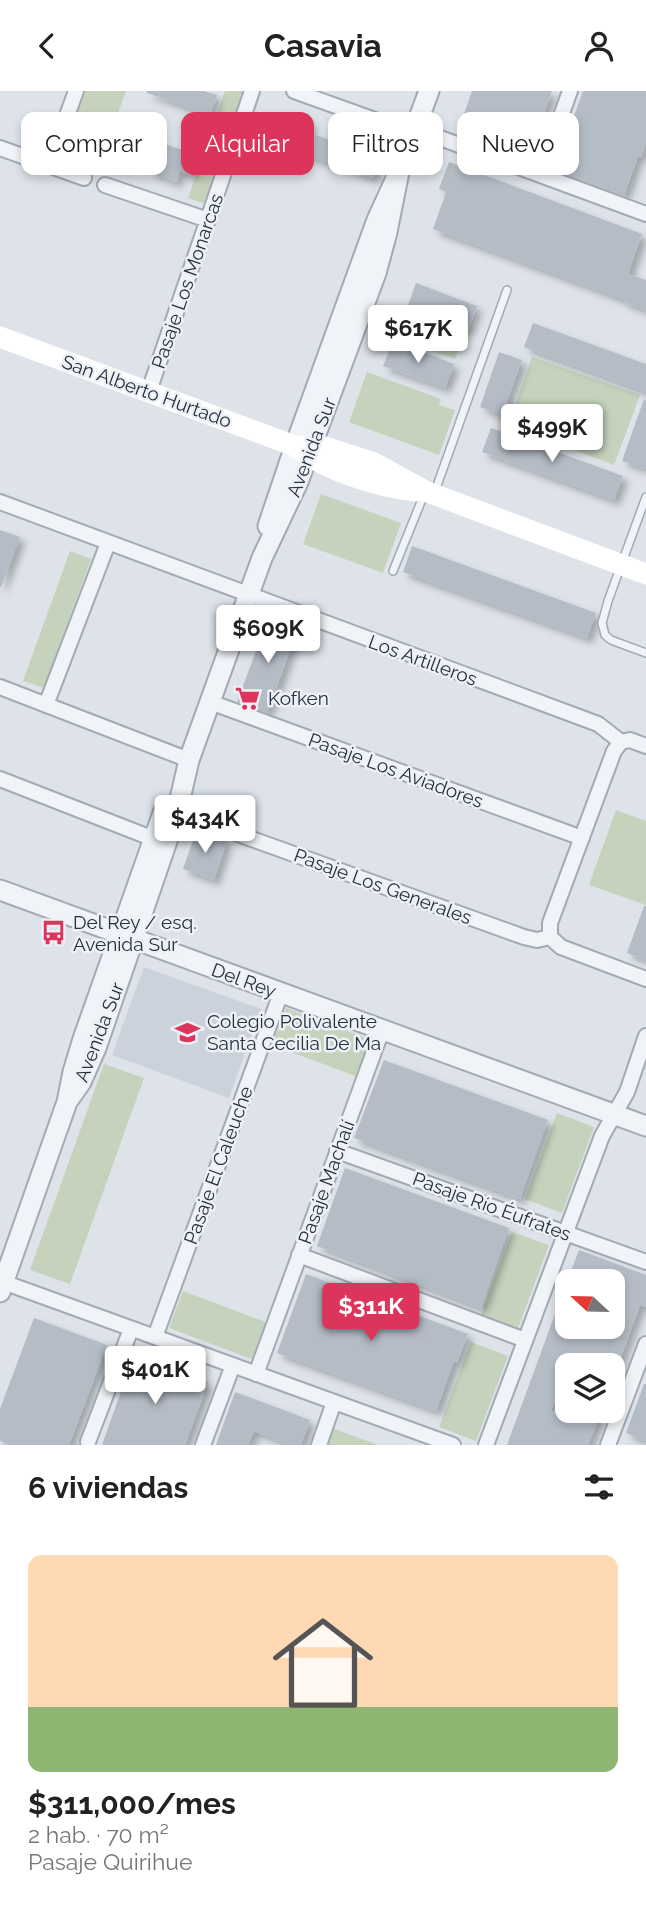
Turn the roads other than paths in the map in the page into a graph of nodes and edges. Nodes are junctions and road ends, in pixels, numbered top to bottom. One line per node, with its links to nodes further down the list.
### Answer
1 (76, 91): 6 (street)
2 (252, 91): 18 (street, Pasaje Los Monarcas)
3 (294, 91): 7 (street)
4 (429, 91): 8 (street, Avenida Sur)
5 (570, 91): 9 (street)
6 (68, 112)
7 (353, 112)
8 (422, 112)
9 (562, 112)
10 (0, 148): 11 (street)
11 (21, 155)
12 (76, 175): 15 (street)
13 (398, 175): 22 (street, Avenida Sur)
14 (540, 175): 17 (street)
15 (84, 178)
16 (105, 185): 18 (street)
17 (645, 210)
18 (208, 220): 21 (street, Pasaje Los Monarcas)
19 (507, 290): 23 (lane)
20 (0, 337): 21 (main road, San Alberto Hurtado)
21 (149, 391): 22 (main road, San Alberto Hurtado)
22 (304, 449): 23 (main road, San Alberto Hurtado); 30 (street, Avenida Sur)
23 (429, 493): 27 (main road, San Alberto Hurtado); 28 (lane)
24 (646, 497): 27 (lane)
25 (0, 502): 26 (street, Los Artilleros)
26 (108, 543): 30 (street, Los Artilleros); 34 (street)
27 (621, 566): 29 (main road, San Alberto Hurtado); 31 (lane)
28 (393, 571)
29 (646, 574)
30 (249, 595): 33 (street, Avenida Sur); 35 (street, Los Artilleros)
31 (646, 653)
32 (0, 687): 34 (street)
33 (210, 702): 37 (street, Avenida Sur); 40 (street, Pasaje Los Aviadores)
34 (46, 705): 37 (street)
35 (621, 742): 36 (street, Los Artilleros); 40 (street)
36 (646, 746)
37 (190, 760): 39 (street, Avenida Sur); 41 (street, Avenida Sur)
38 (0, 779): 41 (street)
39 (177, 812): 43 (street, Avenida Sur); 44 (street, Pasaje Los Generales)
40 (582, 838): 44 (street)
41 (154, 839): 43 (street, Avenida Sur)
42 (0, 890): 43 (street, Del Rey)
43 (127, 937): 46 (street, Del Rey); 55 (street, Avenida Sur)
44 (550, 937): 45 (street)
45 (646, 979)
46 (281, 993): 47 (street, Del Rey); 57 (street, Pasaje El Caleuche)
47 (382, 1030): 49 (street, Del Rey); 51 (street, Pasaje Machalí)
48 (646, 1037): 49 (street)
49 (614, 1114): 50 (street, Del Rey); 52 (street)
50 (646, 1126)
51 (337, 1151): 52 (street, Pasaje Río Éufrates); 53 (street, Pasaje Machalí)
52 (566, 1233): 54 (street, Pasaje Río Éufrates); 58 (street)
53 (299, 1255): 58 (street); 61 (street, Pasaje Machalí)
54 (646, 1262)
55 (2, 1287): 56 (street)
56 (131, 1329): 57 (street); 63 (street)
57 (155, 1337): 60 (street)
58 (525, 1340): 67 (street)
59 (646, 1344): 68 (street)
60 (233, 1365): 61 (street); 64 (street)
61 (256, 1374): 62 (street)
62 (334, 1402): 65 (street); 66 (street)
63 (88, 1442)
64 (203, 1445)
65 (319, 1445)
66 (453, 1445)
67 (486, 1445)
68 (608, 1445)

